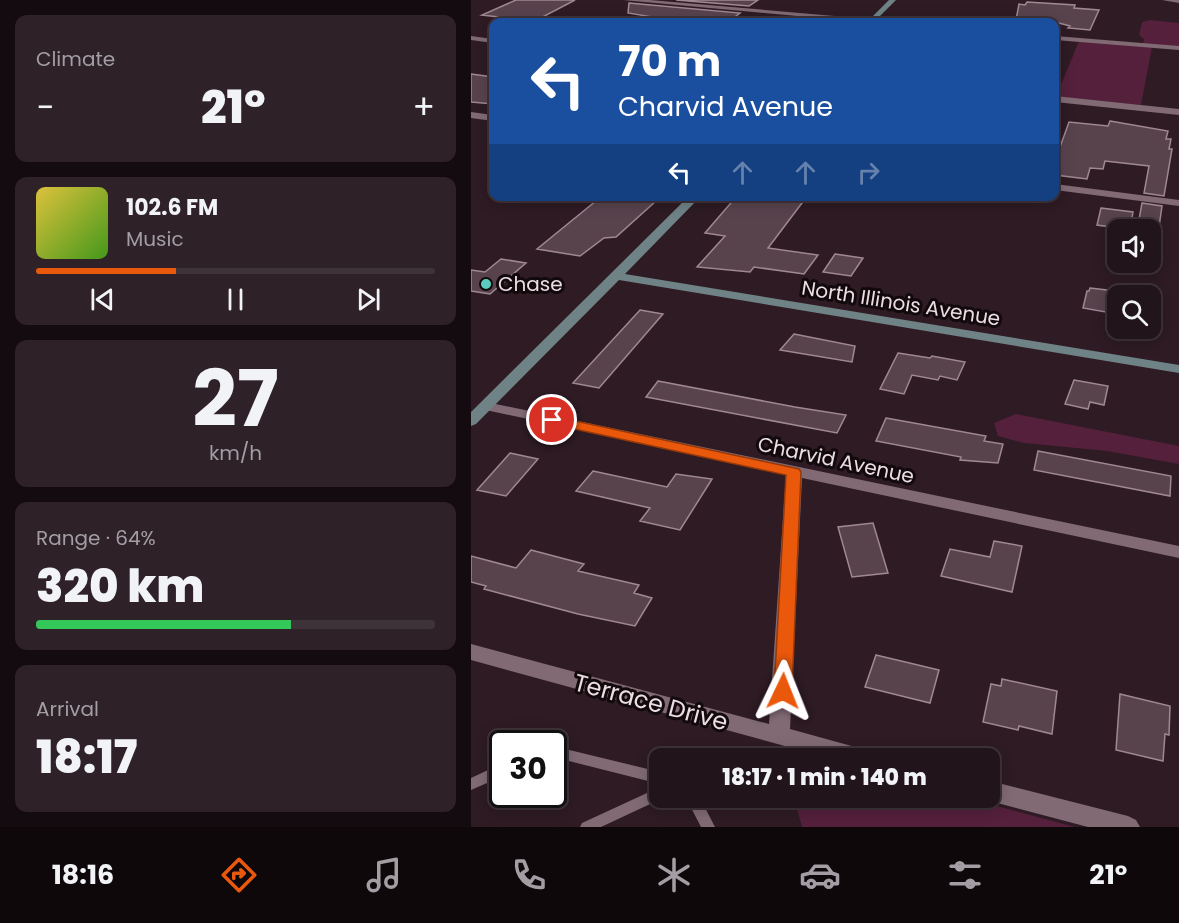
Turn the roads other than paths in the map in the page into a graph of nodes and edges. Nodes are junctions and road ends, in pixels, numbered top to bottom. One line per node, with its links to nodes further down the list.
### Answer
1 (626, 0): 5 (street)
2 (893, 0): 6 (street)
3 (1165, 0): 4 (street)
4 (1179, 1)
5 (826, 18)
6 (875, 18)
7 (1059, 38): 10 (street)
8 (471, 39): 9 (street)
9 (489, 41)
10 (1179, 48)
11 (1059, 99): 12 (street)
12 (1179, 112)
13 (471, 115): 14 (street)
14 (489, 117)
15 (1059, 188): 17 (street)
16 (691, 201): 18 (street)
17 (1179, 203)
18 (616, 276): 19 (street, North Illinois Avenue); 20 (street)
19 (1179, 369)
20 (486, 406): 21 (street); 22 (street, Charvid Avenue)
21 (471, 421)
22 (794, 472): 23 (street, Charvid Avenue); 25 (street)
23 (1179, 552)
24 (471, 652): 25 (street, Terrace Drive)
25 (779, 737): 26 (street, Terrace Drive)
26 (822, 748)
27 (567, 755): 28 (lane)
28 (649, 775)
29 (489, 776): 30 (lane)
30 (471, 784)
31 (1000, 794): 36 (street)
32 (649, 798): 34 (lane)
33 (698, 808): 35 (lane)
34 (587, 827)
35 (708, 827)
36 (1128, 827)

